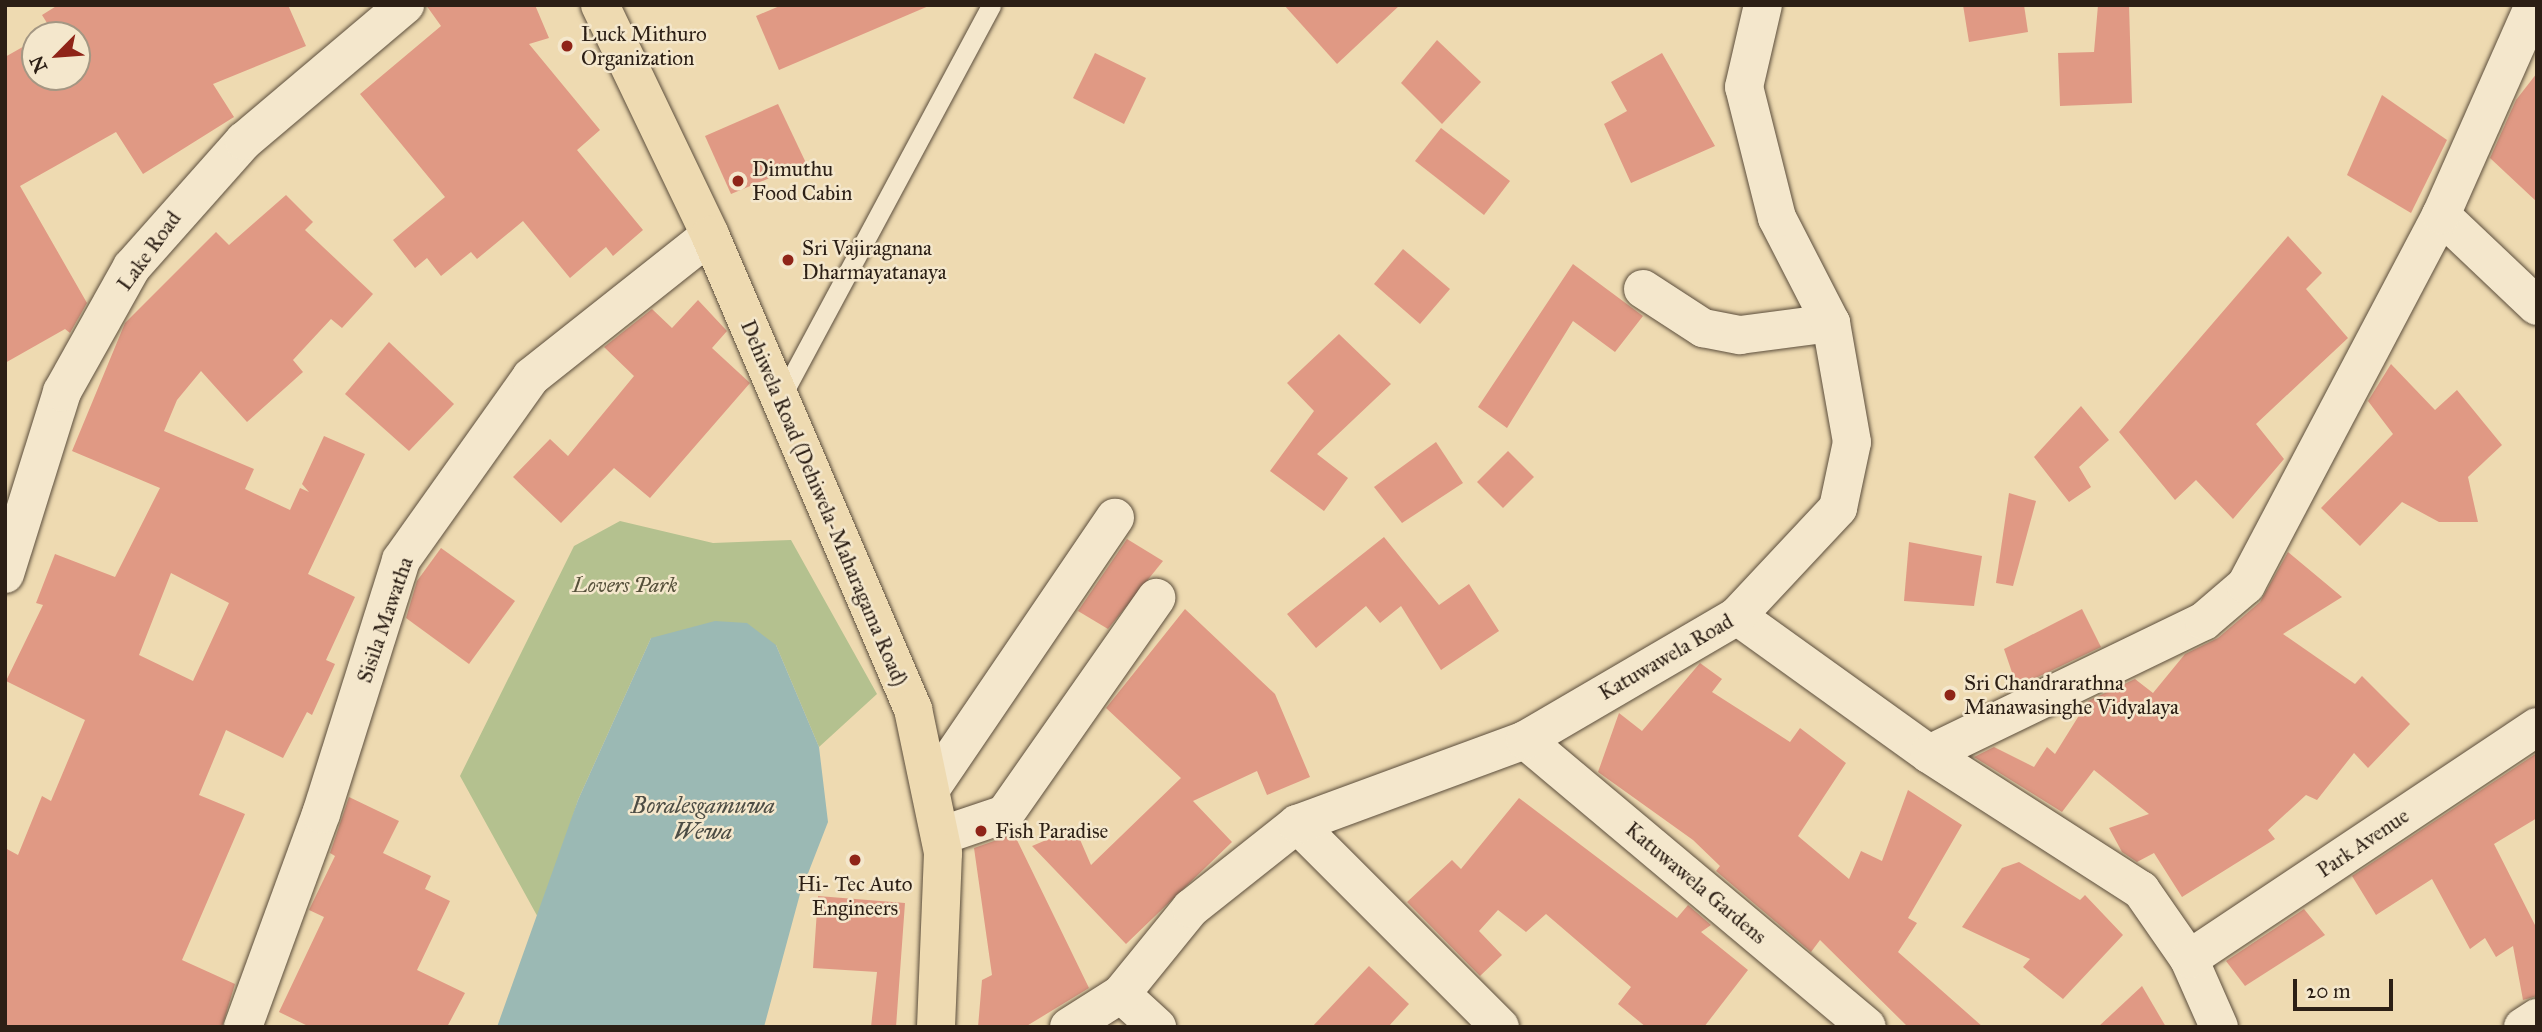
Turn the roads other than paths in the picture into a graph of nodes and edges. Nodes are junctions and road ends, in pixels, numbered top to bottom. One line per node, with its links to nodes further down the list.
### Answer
1 (405, 5): 13 (street, Lake Road)
2 (600, 5): 7 (main road, Dehiwela Road (Dehiwela-Maharagama Road))
3 (991, 5): 11 (lane)
4 (1763, 5): 10 (street, Katuwawela Road)
5 (2534, 5): 6 (street)
6 (2441, 215): 9 (street); 19 (street)
7 (710, 234): 11 (main road, Dehiwela Road (Dehiwela-Maharagama Road)); 26 (street, Sisila Mawatha)
8 (1643, 289): 10 (street)
9 (2537, 306)
10 (1831, 323): 16 (street, Katuwawela Road)
11 (779, 400): 20 (main road, Dehiwela Road (Dehiwela-Maharagama Road))
12 (1115, 519): 20 (street)
13 (12, 535): 14 (street, Lake Road)
14 (5, 574)
15 (1156, 598): 22 (street)
16 (1737, 616): 18 (street, Katuwawela Road); 19 (street)
17 (2537, 727): 23 (street, Park Avenue)
18 (1525, 740): 21 (street, Katuwawela Road); 31 (street, Katuwawela Gardens)
19 (1929, 754): 23 (street)
20 (933, 784): 22 (main road, Dehiwela Road (Dehiwela-Maharagama Road))
21 (1297, 824): 24 (street, Katuwawela Road); 30 (street)
22 (940, 836): 27 (main road, Dehiwela Road (Dehiwela-Maharagama Road))
23 (2189, 959): 32 (street)
24 (1121, 994): 28 (street, Katuwawela Road); 29 (street)
25 (2537, 1018): 33 (street)
26 (243, 1027)
27 (936, 1027)
28 (1069, 1027)
29 (1157, 1027)
30 (1500, 1027)
31 (1867, 1027)
32 (2219, 1027)
33 (2523, 1027)

